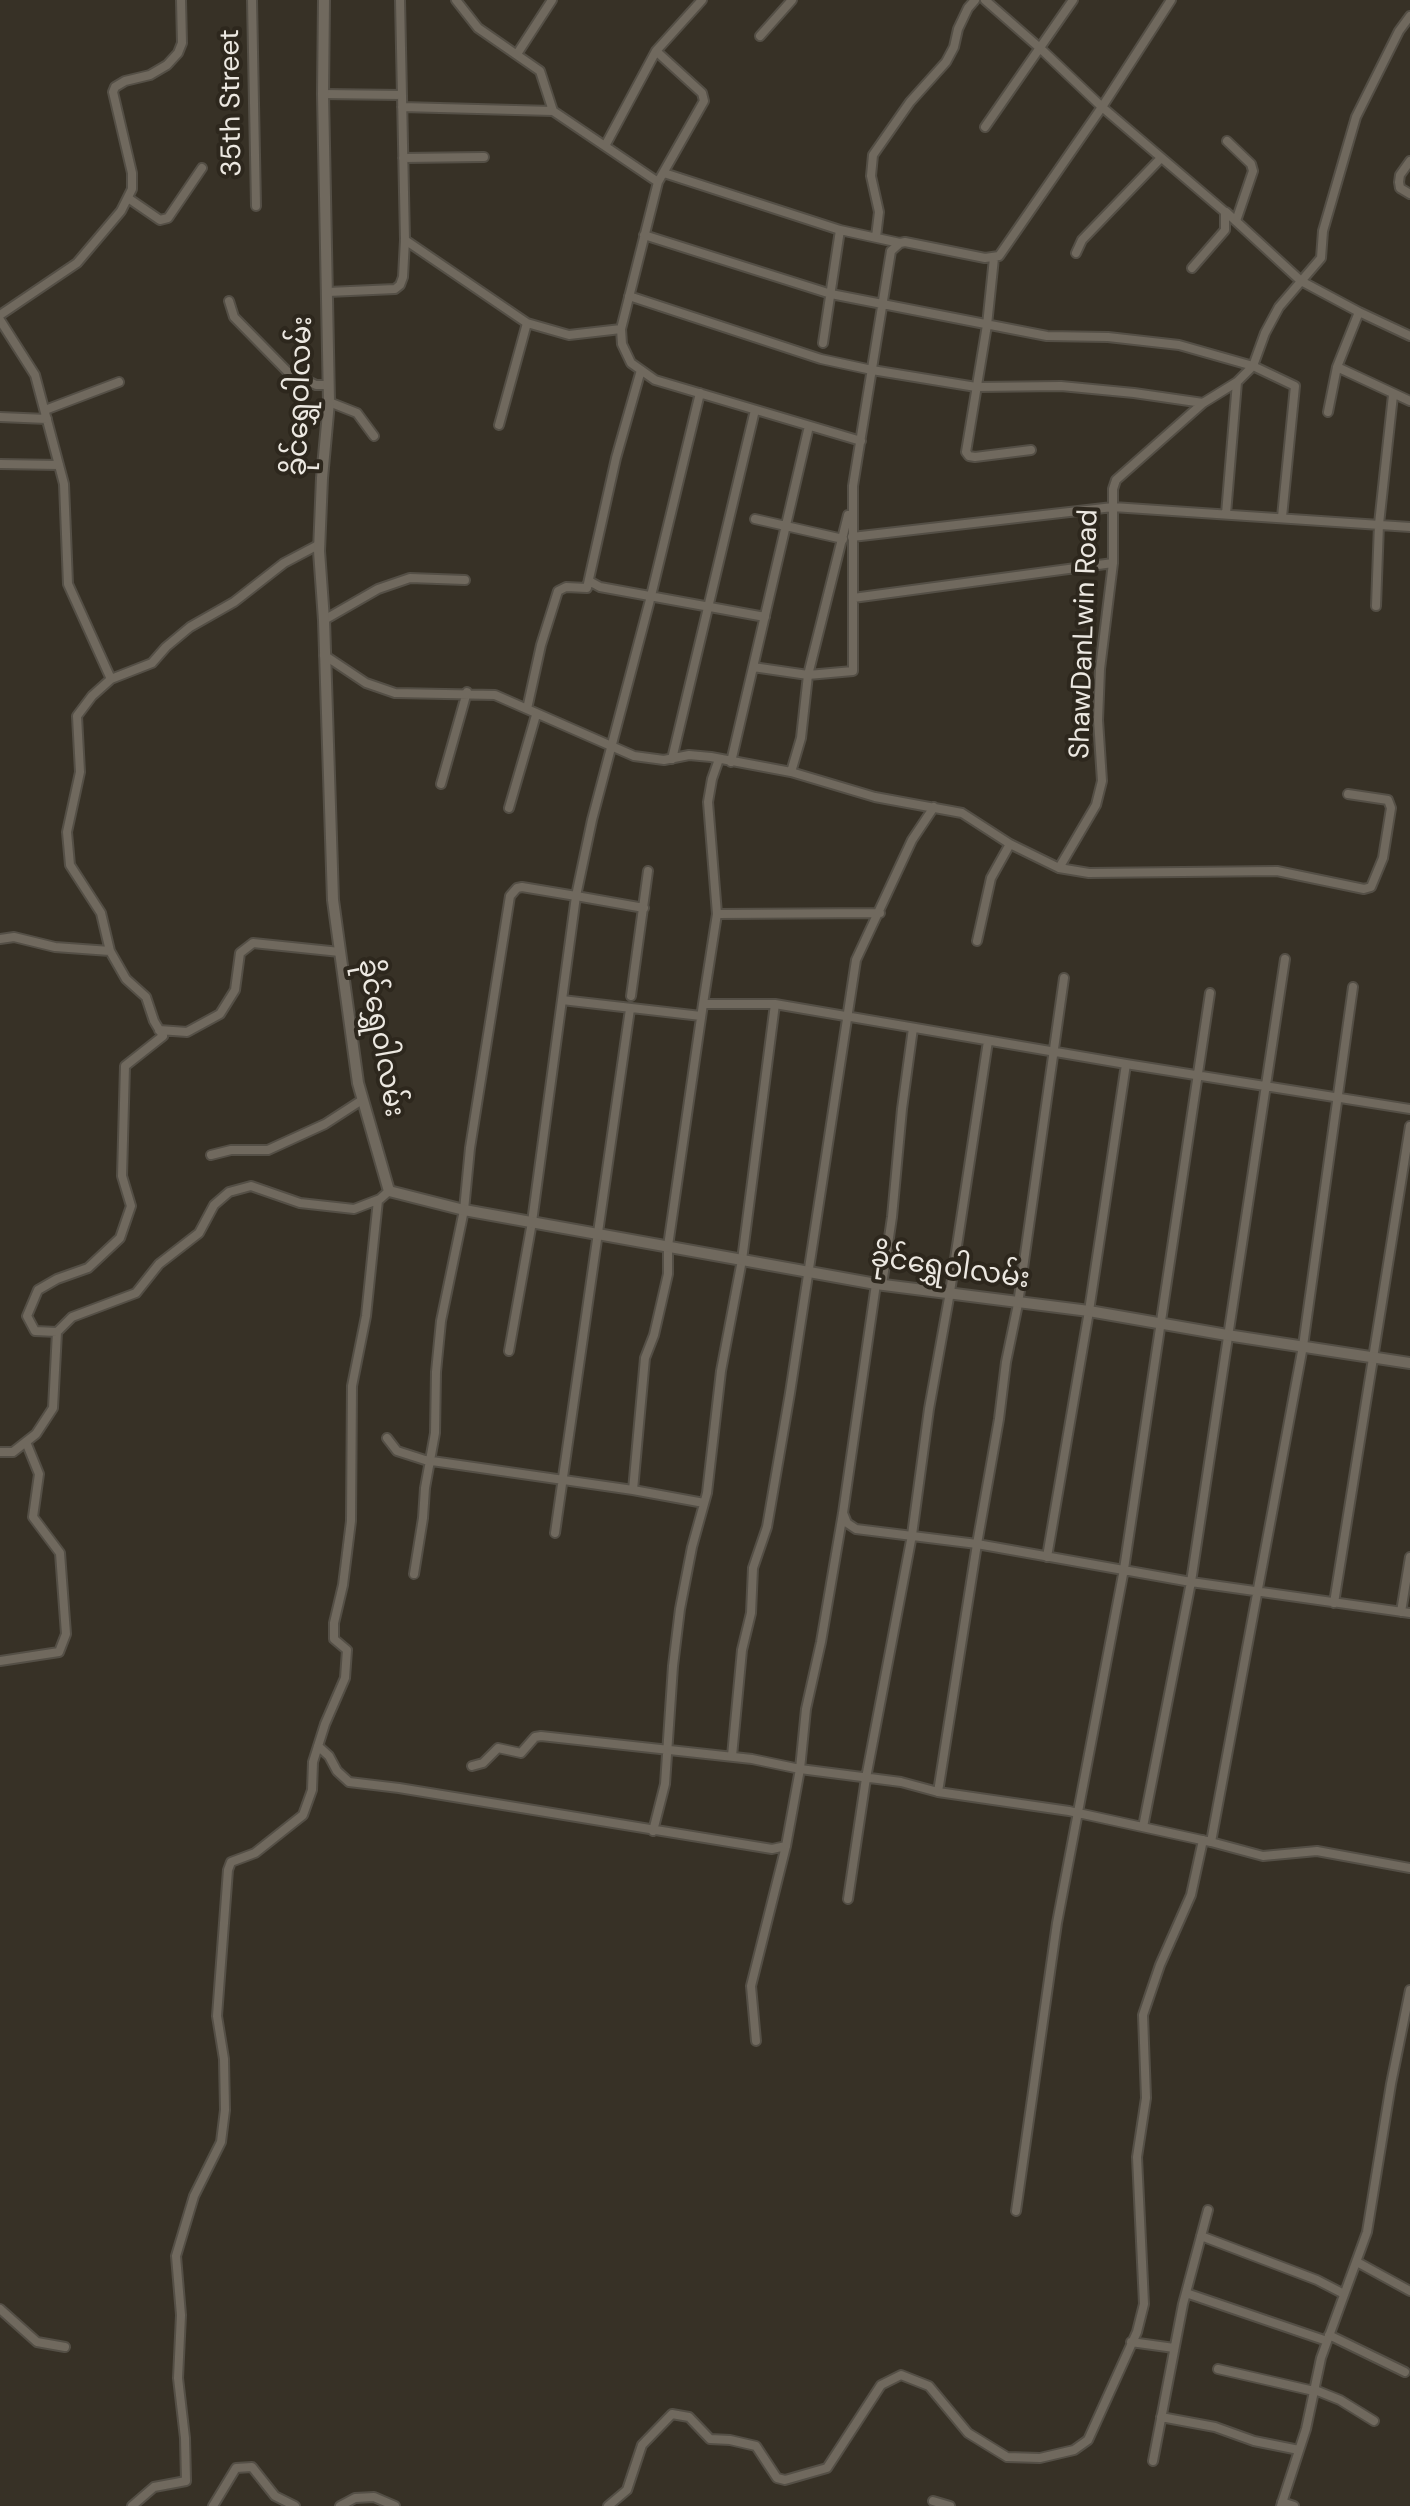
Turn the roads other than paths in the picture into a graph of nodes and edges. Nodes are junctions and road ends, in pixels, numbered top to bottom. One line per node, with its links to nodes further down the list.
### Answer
1 (181, 0): 34 (street)
2 (252, 0): 35 (street, 35th Street)
3 (324, 0): 18 (street, ခိုင်ရွှေဝါလမ်း)
4 (400, 0): 19 (street)
5 (456, 0): 17 (street)
6 (552, 0): 17 (street)
7 (702, 0): 16 (street)
8 (792, 0): 14 (street)
9 (975, 0): 40 (street)
10 (985, 0): 15 (street)
11 (1073, 0): 15 (street)
12 (1171, 0): 21 (street)
13 (1410, 16): 46 (street, ShawDanLwin Road)
14 (760, 36)
15 (1041, 49): 21 (street); 23 (street)
16 (656, 51): 25 (street); 31 (street)
17 (517, 54): 22 (street)
18 (323, 94): 19 (street); 47 (street, ခိုင်ရွှေဝါလမ်း)
19 (402, 95): 20 (street)
20 (402, 107): 22 (street); 27 (street)
21 (1102, 107): 28 (street); 44 (street)
22 (553, 111): 25 (street)
23 (985, 127)
24 (1227, 141): 37 (street)
25 (605, 146): 32 (street)
26 (484, 157): 27 (street)
27 (403, 158): 41 (street)
28 (1161, 158): 36 (street); 43 (street)
29 (1410, 161): 33 (street)
30 (202, 168): 34 (street)
31 (664, 173): 32 (street); 38 (street)
32 (658, 182): 39 (street)
33 (1410, 194)
34 (128, 198): 53 (street)
35 (256, 206)
36 (1225, 212): 37 (street); 45 (street)
37 (1236, 221): 46 (street)
38 (840, 230): 40 (street); 48 (street)
39 (644, 235): 48 (street); 49 (street)
40 (876, 237): 42 (street)
41 (405, 240): 47 (street); 54 (street)
42 (900, 243): 44 (street); 51 (street)
43 (1076, 253)
44 (994, 258): 55 (street)
45 (1192, 268)
46 (1301, 281): 52 (street); 59 (street, ShawDanLwin Road)
47 (328, 292): 65 (street, ခိုင်ရွှေဝါလမ်း)
48 (831, 294): 51 (street); 58 (street)
49 (629, 296): 56 (street); 62 (street)
50 (229, 301): 65 (street)
51 (884, 305): 55 (street); 62 (street)
52 (1359, 312): 57 (street); 60 (street)
53 (0, 318): 74 (street)
54 (527, 323): 56 (street); 76 (street)
55 (987, 325): 59 (street); 66 (street)
56 (621, 329): 61 (street)
57 (1410, 336)
58 (823, 343)
59 (1253, 366): 64 (street, ShawDanLwin Road); 85 (street)
60 (1337, 367): 68 (street); 73 (street)
61 (641, 370): 67 (street); 94 (street)
62 (872, 370): 66 (street); 79 (street)
63 (119, 382): 74 (street)
64 (1237, 382): 71 (street, ShawDanLwin Road); 84 (street)
65 (329, 385): 70 (street, ခိုင်ရွှေဝါလမ်း)
66 (976, 387): 71 (street); 80 (street)
67 (700, 393): 72 (street); 95 (street)
68 (1393, 395): 69 (street); 87 (street)
69 (1410, 401)
70 (329, 402): 78 (street); 91 (street, ခိုင်ရွှေဝါလမ်း)
71 (1203, 403): 83 (street, ShawDanLwin Road)
72 (755, 410): 77 (street); 98 (street)
73 (1328, 412)
74 (46, 415): 75 (street); 82 (street)
75 (0, 417)
76 (499, 425)
77 (809, 426): 79 (street); 88 (street)
78 (374, 436)
79 (861, 441): 90 (street)
80 (1031, 450)
81 (0, 464): 82 (street)
82 (59, 465): 104 (street)
83 (1113, 507): 84 (street); 90 (street); 92 (street, ShawDanLwin Road)
84 (1226, 514): 85 (street)
85 (1282, 517): 87 (street)
86 (755, 519): 88 (street)
87 (1379, 524): 89 (street); 97 (street)
88 (786, 526): 90 (street); 99 (street)
89 (1410, 527)
90 (848, 538): 96 (street); 103 (street)
91 (320, 544): 100 (street, ခိုင်ရွှေဝါလမ်း); 104 (street)
92 (1113, 563): 96 (street); 118 (street, ShawDanLwin Road)
93 (465, 580): 100 (street)
94 (589, 581): 95 (street); 106 (street)
95 (651, 596): 98 (street); 108 (street)
96 (853, 598): 103 (street)
97 (1376, 606)
98 (709, 607): 99 (street); 109 (street)
99 (765, 617): 102 (street)
100 (324, 620): 101 (street, ခိုင်ရွှေဝါလမ်း)
101 (324, 655): 105 (street); 127 (street, ခိုင်ရွှေဝါလမ်း)
102 (753, 667): 103 (street); 111 (street)
103 (808, 675): 112 (street)
104 (111, 679): 126 (street)
105 (467, 692): 106 (street); 113 (street)
106 (527, 709): 107 (street)
107 (536, 715): 108 (street); 116 (street)
108 (613, 745): 109 (street); 120 (street)
109 (672, 759): 110 (street)
110 (719, 759): 111 (street); 123 (street)
111 (731, 762): 112 (street)
112 (791, 772): 115 (street)
113 (441, 784)
114 (1348, 794): 118 (street)
115 (934, 807): 117 (street); 122 (street)
116 (509, 808)
117 (1010, 844): 118 (street); 125 (street)
118 (1059, 868)
119 (648, 871): 121 (street)
120 (576, 896): 121 (street); 133 (street); 153 (street)
121 (644, 908): 132 (street)
122 (880, 913): 123 (street); 138 (street)
123 (717, 914): 134 (street)
124 (0, 939): 126 (street)
125 (977, 941)
126 (110, 951): 140 (street)
127 (340, 952): 140 (street); 147 (street, ခိုင်ရွှေဝါလမ်း)
128 (1285, 959): 145 (street)
129 (1064, 978): 142 (street)
130 (1353, 987): 146 (street)
131 (1210, 993): 144 (street)
132 (631, 996)
133 (562, 1000): 136 (street); 154 (street)
134 (703, 1004): 135 (street); 137 (street)
135 (775, 1004): 138 (street); 157 (street)
136 (630, 1009): 137 (street); 155 (street)
137 (701, 1016): 156 (street)
138 (846, 1016): 139 (street); 158 (street)
139 (913, 1028): 141 (street); 159 (street)
140 (159, 1030): 164 (street)
141 (988, 1041): 142 (street); 160 (street)
142 (1055, 1052): 143 (street); 161 (street)
143 (1126, 1064): 144 (street); 162 (street)
144 (1197, 1075): 145 (street); 163 (street)
145 (1267, 1087): 146 (street); 165 (street)
146 (1339, 1098): 148 (street); 166 (street)
147 (362, 1100): 150 (street); 151 (street, ခိုင်ရွှေဝါလမ်း)
148 (1410, 1109)
149 (1410, 1126): 168 (street)
150 (211, 1155)
151 (389, 1191): 152 (street); 153 (street, ခိုင်ရွှေဝါလမ်း)
152 (378, 1200): 164 (street); 190 (street)
153 (464, 1210): 154 (street, ခိုင်ရွှေဝါလမ်း); 173 (street)
154 (532, 1222): 155 (street, ခိုင်ရွှေဝါလမ်း); 167 (street)
155 (599, 1234): 156 (street, ခိုင်ရွှေဝါလမ်း); 174 (street)
156 (668, 1246): 157 (street, ခိုင်ရွှေဝါလမ်း); 175 (street)
157 (742, 1260): 158 (street, ခိုင်ရွှေဝါလမ်း); 176 (street)
158 (808, 1271): 159 (street, ခိုင်ရွှေဝါလမ်း); 192 (street)
159 (879, 1284): 160 (street, ခိုင်ရွှေဝါလမ်း); 177 (street)
160 (950, 1292): 161 (street, ခိုင်ရွှေဝါလမ်း); 179 (street)
161 (1018, 1304): 162 (street, ခိုင်ရွှေဝါလမ်း); 180 (street)
162 (1089, 1311): 163 (street, ခိုင်ရွှေဝါလမ်း); 181 (street)
163 (1159, 1324): 165 (street, ခိုင်ရွှေဝါလမ်း); 183 (street)
164 (54, 1332): 171 (street)
165 (1227, 1335): 166 (street, ခိုင်ရွှေဝါလမ်း); 185 (street)
166 (1303, 1346): 168 (street, ခိုင်ရွှေဝါလမ်း); 186 (street)
167 (509, 1351)
168 (1373, 1357): 169 (street, ခိုင်ရွှေဝါလမ်း); 187 (street)
169 (1410, 1363)
170 (387, 1438): 173 (street)
171 (26, 1442): 172 (street); 189 (street)
172 (0, 1452)
173 (430, 1461): 174 (street); 184 (street)
174 (562, 1480): 175 (street); 178 (street)
175 (633, 1490): 176 (street)
176 (704, 1503): 191 (street)
177 (843, 1513): 179 (street); 194 (street)
178 (555, 1533)
179 (912, 1535): 180 (street); 195 (street)
180 (977, 1544): 181 (street); 196 (street)
181 (1047, 1557): 183 (street)
182 (1410, 1557): 188 (street)
183 (1124, 1569): 185 (street); 197 (street)
184 (414, 1574)
185 (1191, 1582): 186 (street); 198 (street)
186 (1259, 1592): 187 (street); 200 (street)
187 (1334, 1603): 188 (street)
188 (1406, 1613)
189 (0, 1661)
190 (318, 1746): 199 (street); 227 (street)
191 (668, 1749): 192 (street); 193 (street); 199 (street)
192 (732, 1756): 194 (street)
193 (472, 1766)
194 (800, 1769): 195 (street); 201 (street)
195 (866, 1778): 196 (street); 203 (street)
196 (938, 1792): 197 (street)
197 (1078, 1813): 198 (street); 207 (street)
198 (1143, 1827): 200 (street)
199 (653, 1831): 201 (street)
200 (1207, 1841): 202 (street); 215 (street)
201 (786, 1846): 205 (street)
202 (1410, 1868)
203 (848, 1899)
204 (1410, 1990): 209 (street)
205 (756, 2041)
206 (1208, 2210): 208 (street)
207 (1016, 2211)
208 (1201, 2236): 211 (street); 212 (street)
209 (1357, 2262): 210 (street); 212 (street)
210 (1410, 2291)
211 (1186, 2293): 214 (street); 217 (street)
212 (1344, 2294): 214 (street)
213 (0, 2309): 216 (street)
214 (1328, 2338): 219 (street); 220 (street)
215 (1131, 2342): 217 (street); 232 (street)
216 (65, 2347)
217 (1174, 2348): 221 (street)
218 (1218, 2369): 220 (street)
219 (1405, 2372)
220 (1314, 2390): 222 (street); 223 (street)
221 (1161, 2417): 223 (street); 224 (street)
222 (1374, 2421)
223 (1299, 2450): 226 (street)
224 (1153, 2461)
225 (933, 2501): 233 (street)
226 (1282, 2504): 234 (street)
227 (132, 2506)
228 (213, 2506): 229 (street)
229 (295, 2506)
230 (340, 2506): 231 (street)
231 (395, 2506)
232 (608, 2506)
233 (950, 2506)
234 (1294, 2506)

